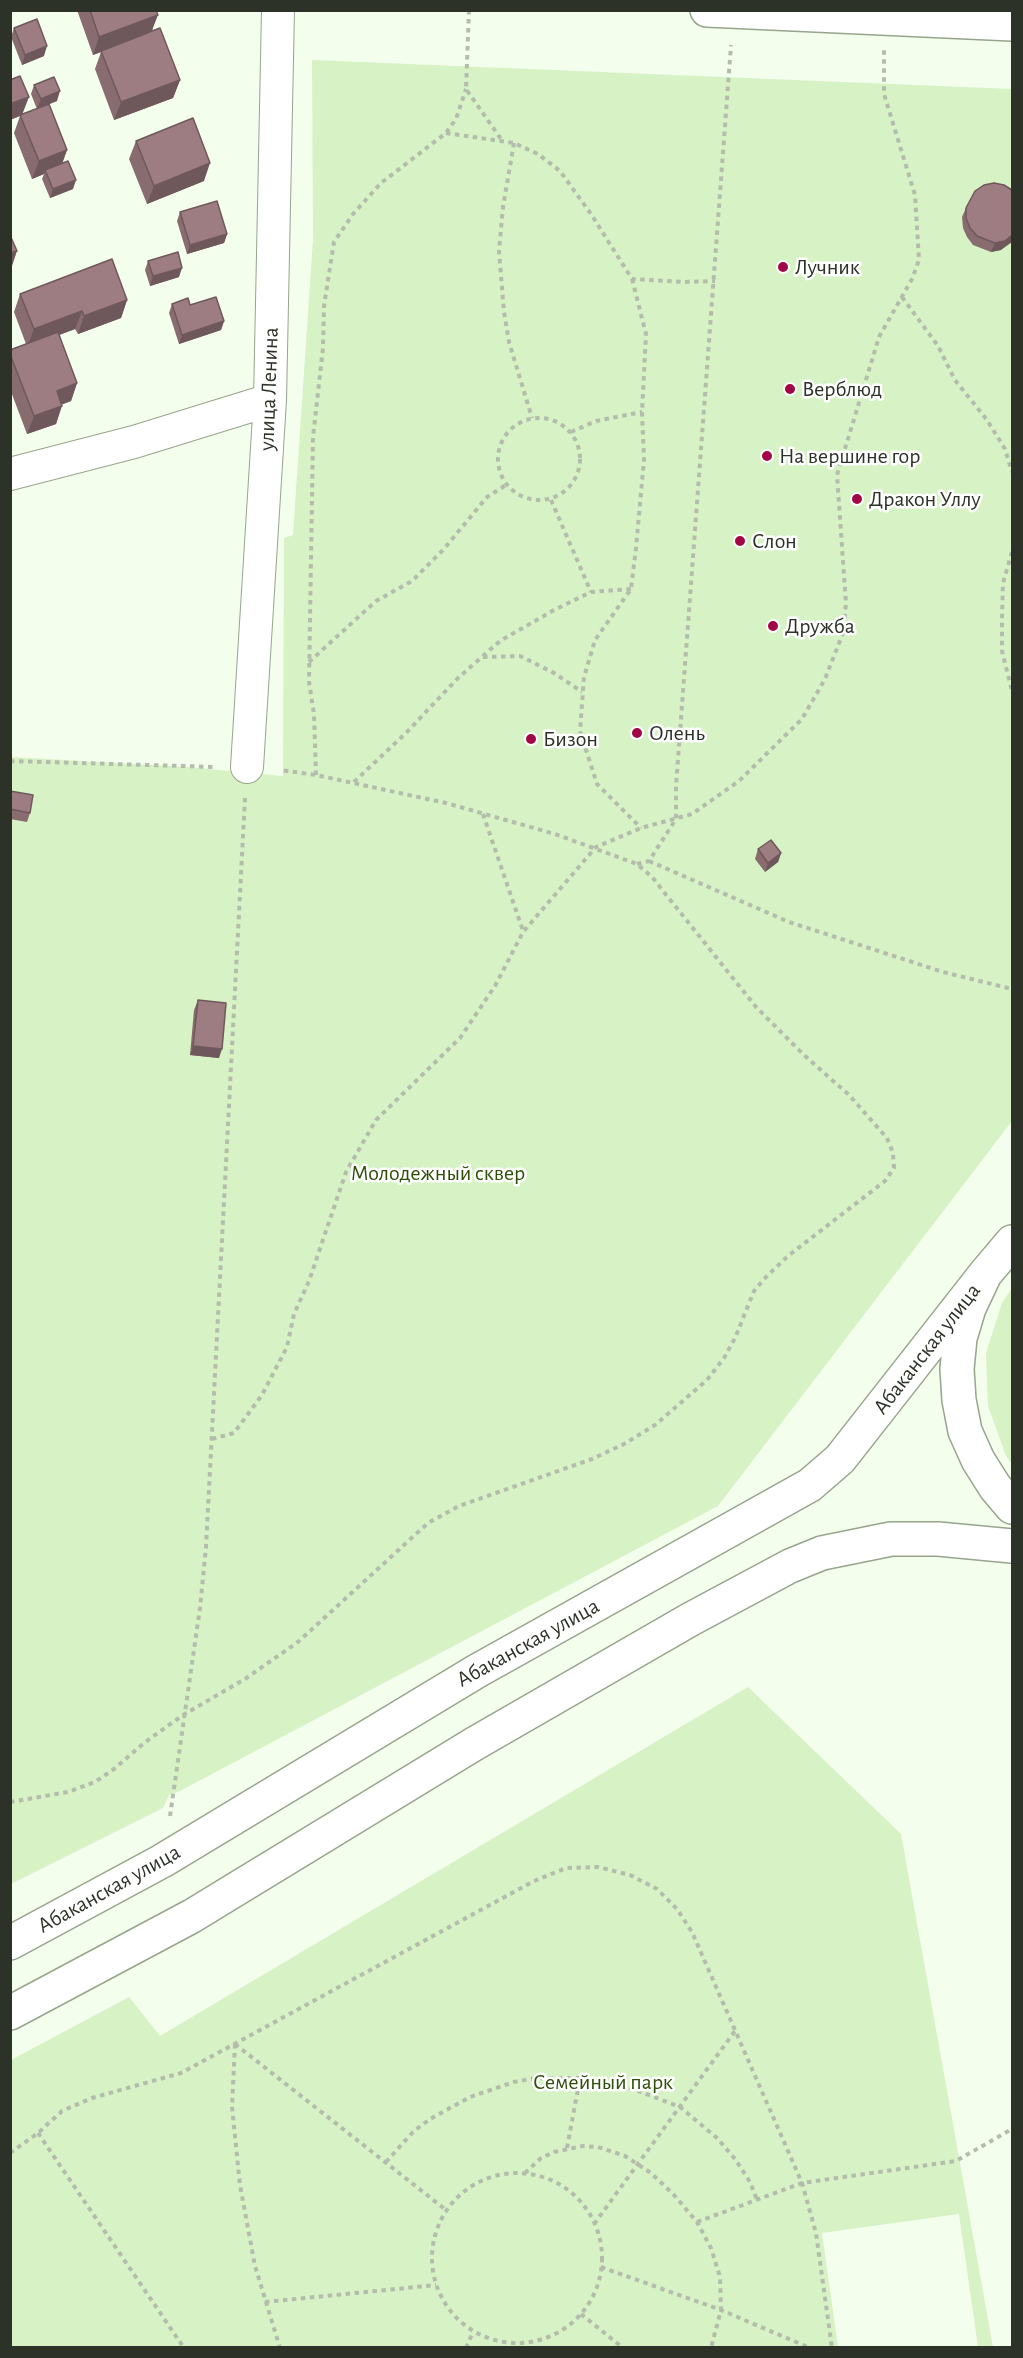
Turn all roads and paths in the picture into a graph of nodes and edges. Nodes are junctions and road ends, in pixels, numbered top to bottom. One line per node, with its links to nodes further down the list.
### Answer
1 (278, 10): 13 (street, улица Ленина)
2 (469, 10): 6 (path)
3 (720, 11): 4 (main road); 11 (path)
4 (884, 18): 5 (main road); 12 (path)
5 (1012, 24)
6 (466, 89): 7 (path); 8 (path)
7 (446, 133): 8 (path); 25 (path)
8 (501, 139): 9 (path)
9 (514, 143): 10 (path); 15 (path)
10 (632, 279): 11 (path); 14 (path)
11 (715, 280): 33 (path)
12 (902, 297): 17 (path); 33 (path)
13 (270, 400): 18 (street); 29 (street, улица Ленина)
14 (642, 412): 16 (path); 22 (path)
15 (532, 418): 16 (path); 19 (path)
16 (571, 432): 20 (path)
17 (1012, 472)
18 (10, 474)
19 (506, 485): 20 (path); 25 (path)
20 (551, 500): 23 (path)
21 (1012, 552): 26 (path)
22 (631, 589): 23 (path); 27 (path)
23 (591, 592): 24 (path)
24 (482, 657): 27 (path); 31 (path)
25 (309, 663): 30 (path)
26 (1012, 691)
27 (583, 693): 34 (path)
28 (10, 761): 29 (path)
29 (247, 767): 30 (path); 41 (path)
30 (316, 775): 31 (path)
31 (354, 783): 32 (path)
32 (483, 813): 35 (path); 38 (path)
33 (676, 819): 34 (path); 36 (path)
34 (641, 828): 35 (path)
35 (596, 847): 37 (path); 38 (path)
36 (649, 861): 37 (path); 39 (path)
37 (637, 864): 44 (path)
38 (524, 932): 41 (path)
39 (1012, 989)
40 (1002, 1253): 42 (main road); 47 (main road, Абаканская улица)
41 (212, 1439): 44 (path)
42 (1012, 1507)
43 (1012, 1546): 48 (main road)
44 (183, 1715): 45 (path); 46 (path)
45 (10, 1802)
46 (169, 1826)
47 (10, 1943)
48 (10, 2013)
49 (735, 2030): 50 (path); 52 (path); 60 (path)
50 (235, 2044): 54 (path); 57 (path); 67 (path)
51 (580, 2078): 52 (path); 55 (path); 57 (path)
52 (680, 2107): 58 (path); 61 (path)
53 (1012, 2129): 60 (path)
54 (38, 2133): 56 (path); 71 (path)
55 (567, 2148): 58 (path); 59 (path)
56 (10, 2153)
57 (386, 2162): 62 (path)
58 (638, 2163): 63 (path); 64 (path)
59 (525, 2173): 62 (path); 64 (path)
60 (802, 2183): 61 (path); 77 (path)
61 (757, 2200): 63 (path)
62 (446, 2210): 66 (path)
63 (697, 2222): 68 (path)
64 (594, 2224): 65 (path)
65 (601, 2267): 68 (path); 69 (path)
66 (436, 2285): 67 (path); 70 (path)
67 (265, 2302): 72 (path)
68 (721, 2310): 75 (path); 76 (path)
69 (580, 2314): 70 (path); 74 (path)
70 (473, 2332): 73 (path)
71 (184, 2348)
72 (280, 2348)
73 (466, 2348)
74 (623, 2348)
75 (711, 2348)
76 (810, 2348)
77 (832, 2348)

